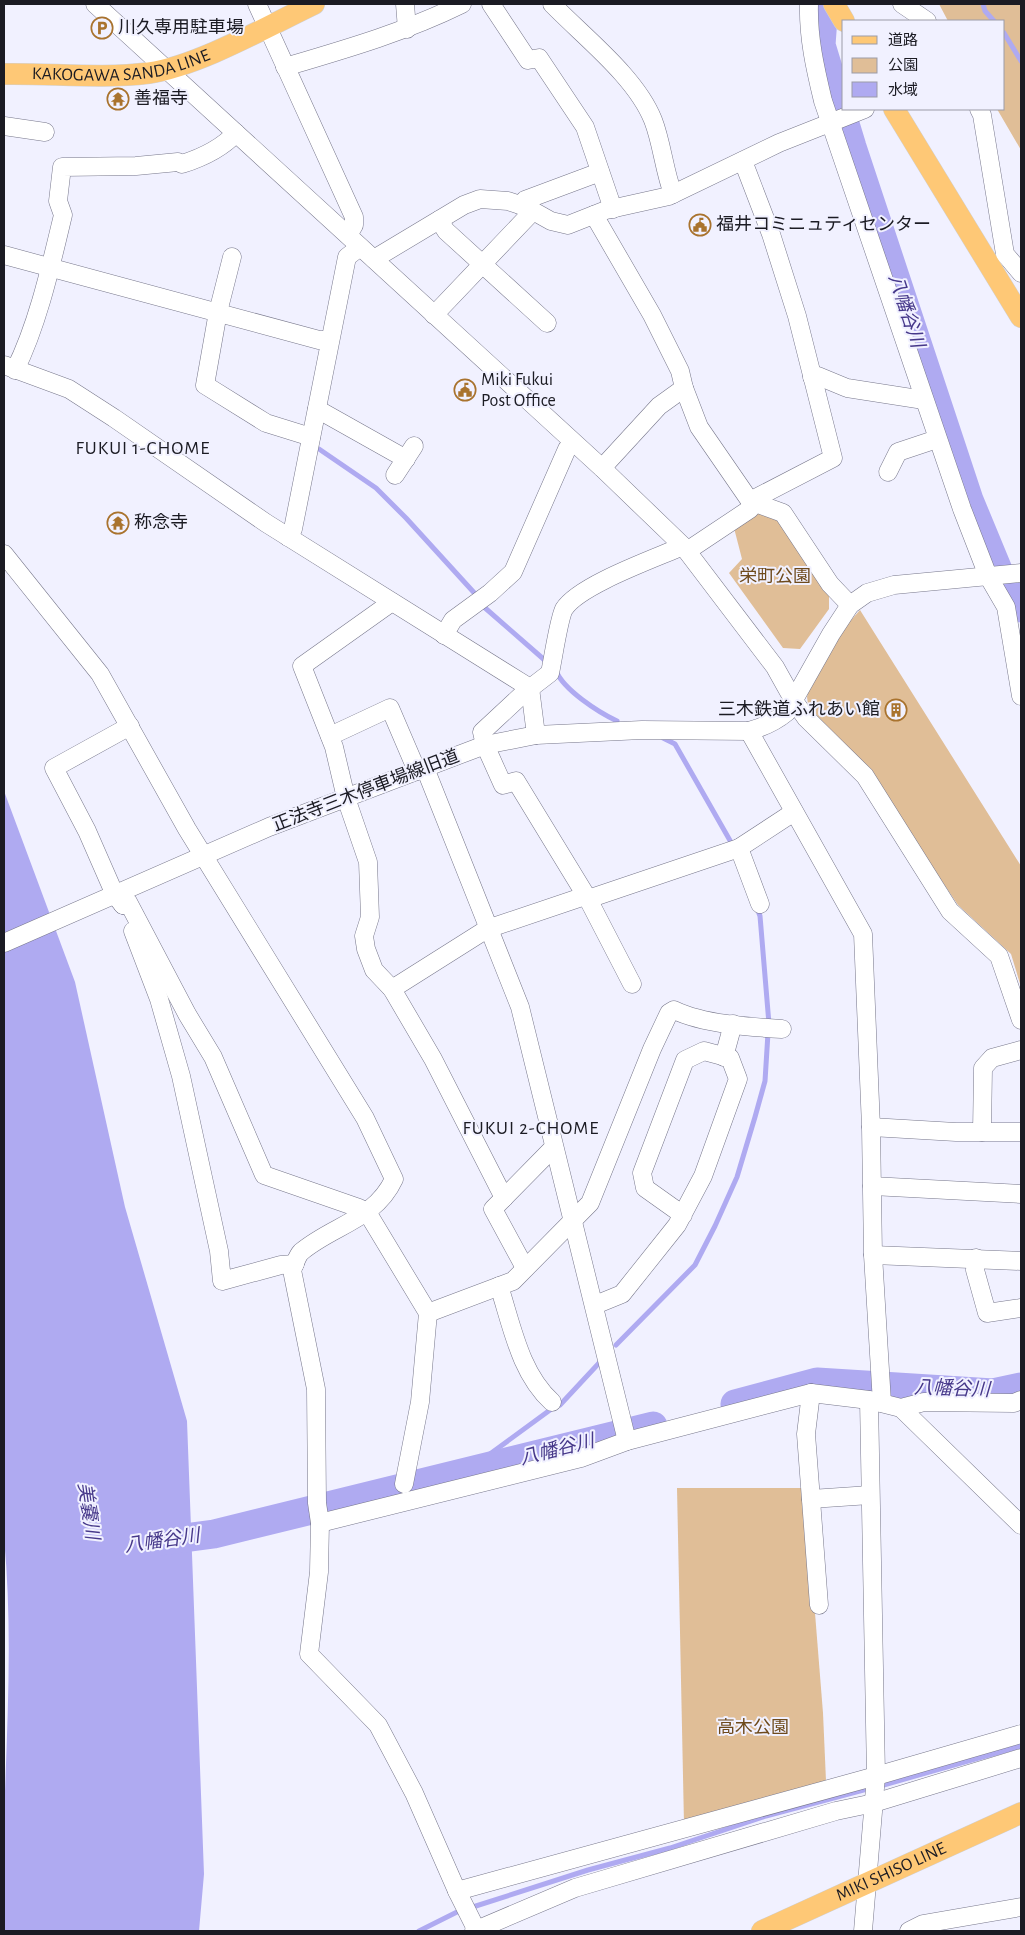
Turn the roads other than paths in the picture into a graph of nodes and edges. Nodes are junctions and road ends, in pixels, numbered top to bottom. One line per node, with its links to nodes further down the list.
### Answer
1 (95, 4): 16 (street)
2 (258, 4): 13 (street)
3 (314, 4): 13 (main road, KAKOGAWA SANDA LINE)
4 (405, 4): 14 (street)
5 (462, 4): 14 (street)
6 (491, 4): 26 (street)
7 (552, 4): 27 (street)
8 (809, 4): 21 (street)
9 (834, 4): 11 (main road)
10 (902, 4): 12 (street)
11 (843, 20)
12 (926, 20)
13 (268, 27): 15 (street); 16 (main road, KAKOGAWA SANDA LINE)
14 (408, 29): 15 (street)
15 (285, 67): 32 (street)
16 (167, 70): 17 (main road, KAKOGAWA SANDA LINE); 24 (street)
17 (4, 74)
18 (863, 110): 21 (street)
19 (895, 110): 41 (main road)
20 (980, 110): 38 (street)
21 (831, 124): 25 (street); 47 (street)
22 (4, 126): 23 (street)
23 (45, 132)
24 (236, 133): 32 (street); 37 (street)
25 (743, 162): 27 (street); 45 (street)
26 (600, 172): 28 (street); 29 (street)
27 (673, 194): 29 (street)
28 (526, 208): 30 (street); 31 (street); 36 (street)
29 (613, 209): 30 (street)
30 (594, 215): 46 (street)
31 (438, 220): 35 (street); 36 (street)
32 (354, 241): 35 (street); 43 (street)
33 (4, 254): 37 (street)
34 (232, 257): 39 (street)
35 (374, 259): 40 (street)
36 (483, 263): 40 (street); 42 (street)
37 (50, 266): 39 (street); 44 (street)
38 (1021, 272)
39 (218, 312): 43 (street); 49 (street)
40 (434, 315): 51 (street)
41 (1021, 317)
42 (547, 323)
43 (330, 340): 48 (street)
44 (9, 368): 56 (street)
45 (812, 377): 47 (street); 55 (street)
46 (684, 388): 52 (street); 55 (street)
47 (924, 400): 50 (street)
48 (317, 409): 49 (street); 54 (street)
49 (311, 437): 56 (street)
50 (937, 439): 53 (street); 60 (street)
51 (573, 443): 52 (street); 63 (street)
52 (602, 468): 57 (street)
53 (888, 472)
54 (395, 475)
55 (752, 502): 57 (street); 62 (street)
56 (288, 537): 61 (street)
57 (685, 549): 64 (street); 66 (street)
58 (4, 554): 67 (street)
59 (1015, 573): 60 (street)
60 (988, 576): 62 (street); 65 (street)
61 (392, 602): 63 (street); 70 (street)
62 (850, 605): 66 (street)
63 (444, 634): 64 (street)
64 (530, 688): 69 (street); 71 (street)
65 (1021, 696)
66 (794, 701): 68 (street); 84 (street)
67 (130, 726): 76 (street); 78 (street)
68 (749, 731): 69 (street, 正法寺三木停車場線旧道); 74 (street)
69 (536, 734): 71 (street, 正法寺三木停車場線旧道)
70 (330, 736): 72 (street); 73 (street)
71 (485, 745): 72 (street, 正法寺三木停車場線旧道); 77 (street)
72 (421, 769): 73 (street, 正法寺三木停車場線旧道); 80 (street)
73 (346, 798): 76 (street, 正法寺三木停車場線旧道); 83 (street)
74 (794, 812): 75 (street); 89 (street)
75 (739, 848): 77 (street); 79 (street)
76 (206, 856): 78 (street, 正法寺三木停車場線旧道); 96 (street)
77 (586, 897): 80 (street); 82 (street)
78 (119, 900): 81 (street, 正法寺三木停車場線旧道); 96 (street); 102 (street)
79 (760, 904)
80 (487, 929): 83 (street); 92 (street)
81 (4, 943)
82 (632, 984)
83 (392, 988): 95 (street)
84 (1021, 1020)
85 (733, 1024): 86 (street); 88 (street); 98 (street)
86 (782, 1029)
87 (1021, 1050): 90 (street)
88 (724, 1057): 97 (street); 97 (street)
89 (871, 1127): 90 (street); 93 (street)
90 (982, 1132): 91 (street)
91 (1021, 1132)
92 (554, 1147): 95 (street); 98 (street)
93 (872, 1186): 94 (street); 99 (street)
94 (1021, 1194)
95 (504, 1198): 103 (street)
96 (367, 1212): 102 (street); 107 (street)
97 (682, 1215): 105 (street)
98 (573, 1220): 103 (street); 105 (street)
99 (873, 1255): 100 (street); 111 (street)
100 (976, 1258): 101 (street); 106 (street)
101 (1021, 1261)
102 (295, 1264): 117 (street)
103 (525, 1268): 104 (street)
104 (499, 1286): 107 (street); 110 (street)
105 (595, 1305): 113 (street)
106 (1021, 1308)
107 (428, 1313): 114 (street)
108 (812, 1393): 111 (street); 113 (street); 116 (street)
109 (1021, 1401): 112 (street)
110 (552, 1402)
111 (876, 1402): 112 (street); 115 (street)
112 (901, 1408): 118 (street)
113 (627, 1441): 117 (street)
114 (404, 1484)
115 (870, 1495): 116 (street); 122 (street)
116 (811, 1499): 119 (street)
117 (320, 1524): 126 (street)
118 (1021, 1525)
119 (820, 1606)
120 (1021, 1734): 122 (street)
121 (1021, 1758): 123 (street)
122 (876, 1776): 123 (street); 126 (street)
123 (874, 1804): 125 (street); 128 (street)
124 (1021, 1813): 125 (main road, MIKI SHISO LINE)
125 (867, 1882): 129 (main road, MIKI SHISO LINE); 130 (street)
126 (458, 1893): 128 (street)
127 (1021, 1907): 131 (street)
128 (475, 1928)
129 (762, 1931)
130 (863, 1931)
131 (909, 1931)

